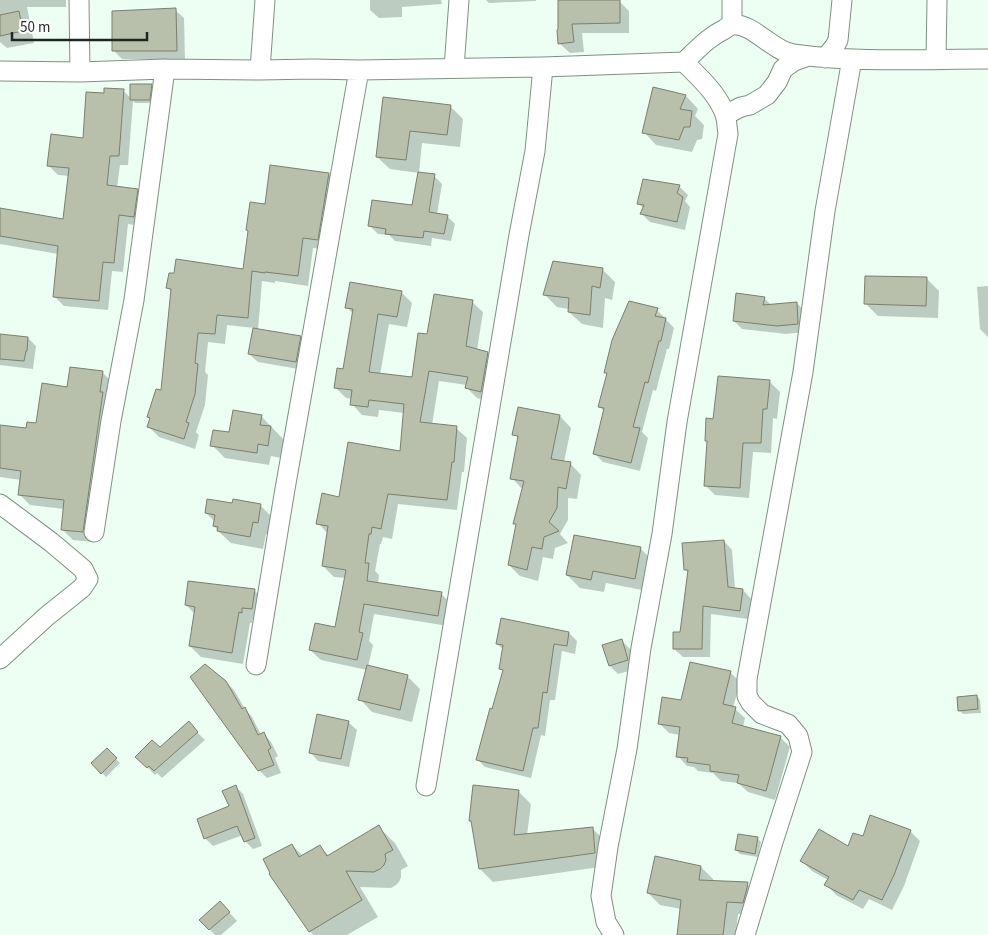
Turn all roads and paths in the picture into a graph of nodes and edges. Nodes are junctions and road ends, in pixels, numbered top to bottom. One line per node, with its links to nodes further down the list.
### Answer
1 (79, 0): 19 (street)
2 (265, 0): 16 (street)
3 (459, 0): 14 (street)
4 (732, 0): 7 (street)
5 (842, 0): 8 (street)
6 (937, 0): 10 (street)
7 (732, 25): 8 (street); 12 (street)
8 (817, 57): 9 (street); 20 (street)
9 (852, 59): 10 (street); 27 (street)
10 (936, 59): 11 (street)
11 (988, 59)
12 (684, 62): 13 (street); 20 (street)
13 (543, 67): 14 (street); 25 (street)
14 (454, 68): 17 (street)
15 (165, 69): 16 (street); 19 (street); 22 (street)
16 (260, 70): 17 (street)
17 (359, 70): 24 (street)
18 (0, 71): 19 (street)
19 (80, 72)
20 (725, 115): 26 (street)
21 (0, 504): 23 (street)
22 (94, 532)
23 (0, 659)
24 (256, 665)
25 (426, 786)
26 (614, 935)
27 (745, 935)

